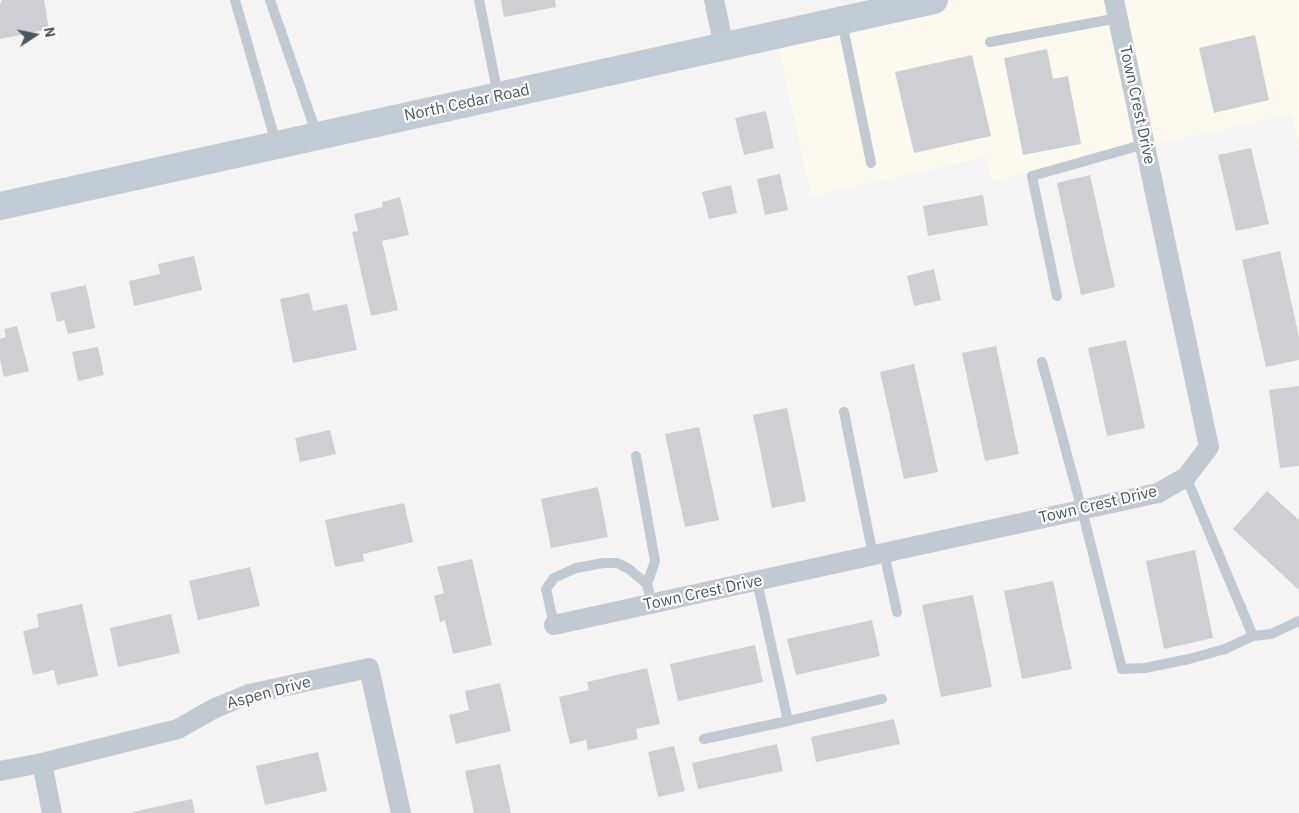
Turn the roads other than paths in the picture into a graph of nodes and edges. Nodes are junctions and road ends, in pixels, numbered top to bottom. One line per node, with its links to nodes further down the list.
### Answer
1 (235, 0): 13 (lane)
2 (270, 0): 11 (lane)
3 (479, 0): 10 (lane)
4 (714, 0): 9 (street)
5 (923, 1): 7 (street, North Cedar Road)
6 (1116, 9): 8 (lane); 12 (street, Town Crest Drive)
7 (841, 21): 9 (street, North Cedar Road); 14 (lane)
8 (990, 42)
9 (724, 47): 10 (street, North Cedar Road)
10 (498, 96): 11 (street, North Cedar Road)
11 (317, 136): 13 (street, North Cedar Road)
12 (1145, 144): 16 (lane); 20 (street, Town Crest Drive)
13 (276, 145): 15 (street, North Cedar Road)
14 (871, 163)
15 (0, 206)
16 (1057, 296)
17 (1042, 362): 21 (lane)
18 (844, 412): 22 (lane)
19 (636, 456): 24 (lane)
20 (1186, 477): 21 (street, Town Crest Drive); 29 (lane)
21 (1082, 510): 22 (street, Town Crest Drive); 29 (lane)
22 (878, 554): 23 (street, Town Crest Drive); 26 (lane)
23 (757, 581): 25 (street, Town Crest Drive); 31 (lane)
24 (647, 584): 25 (lane); 28 (lane)
25 (652, 604): 28 (street, Town Crest Drive)
26 (898, 612)
27 (1299, 621): 29 (lane)
28 (554, 625)
29 (1253, 636)
30 (882, 699): 31 (lane)
31 (788, 720): 32 (lane)
32 (704, 739)
33 (42, 763): 34 (street, Aspen Drive); 35 (street); 36 (street, Aspen Drive)
34 (0, 771)
35 (52, 813)
36 (401, 813)

